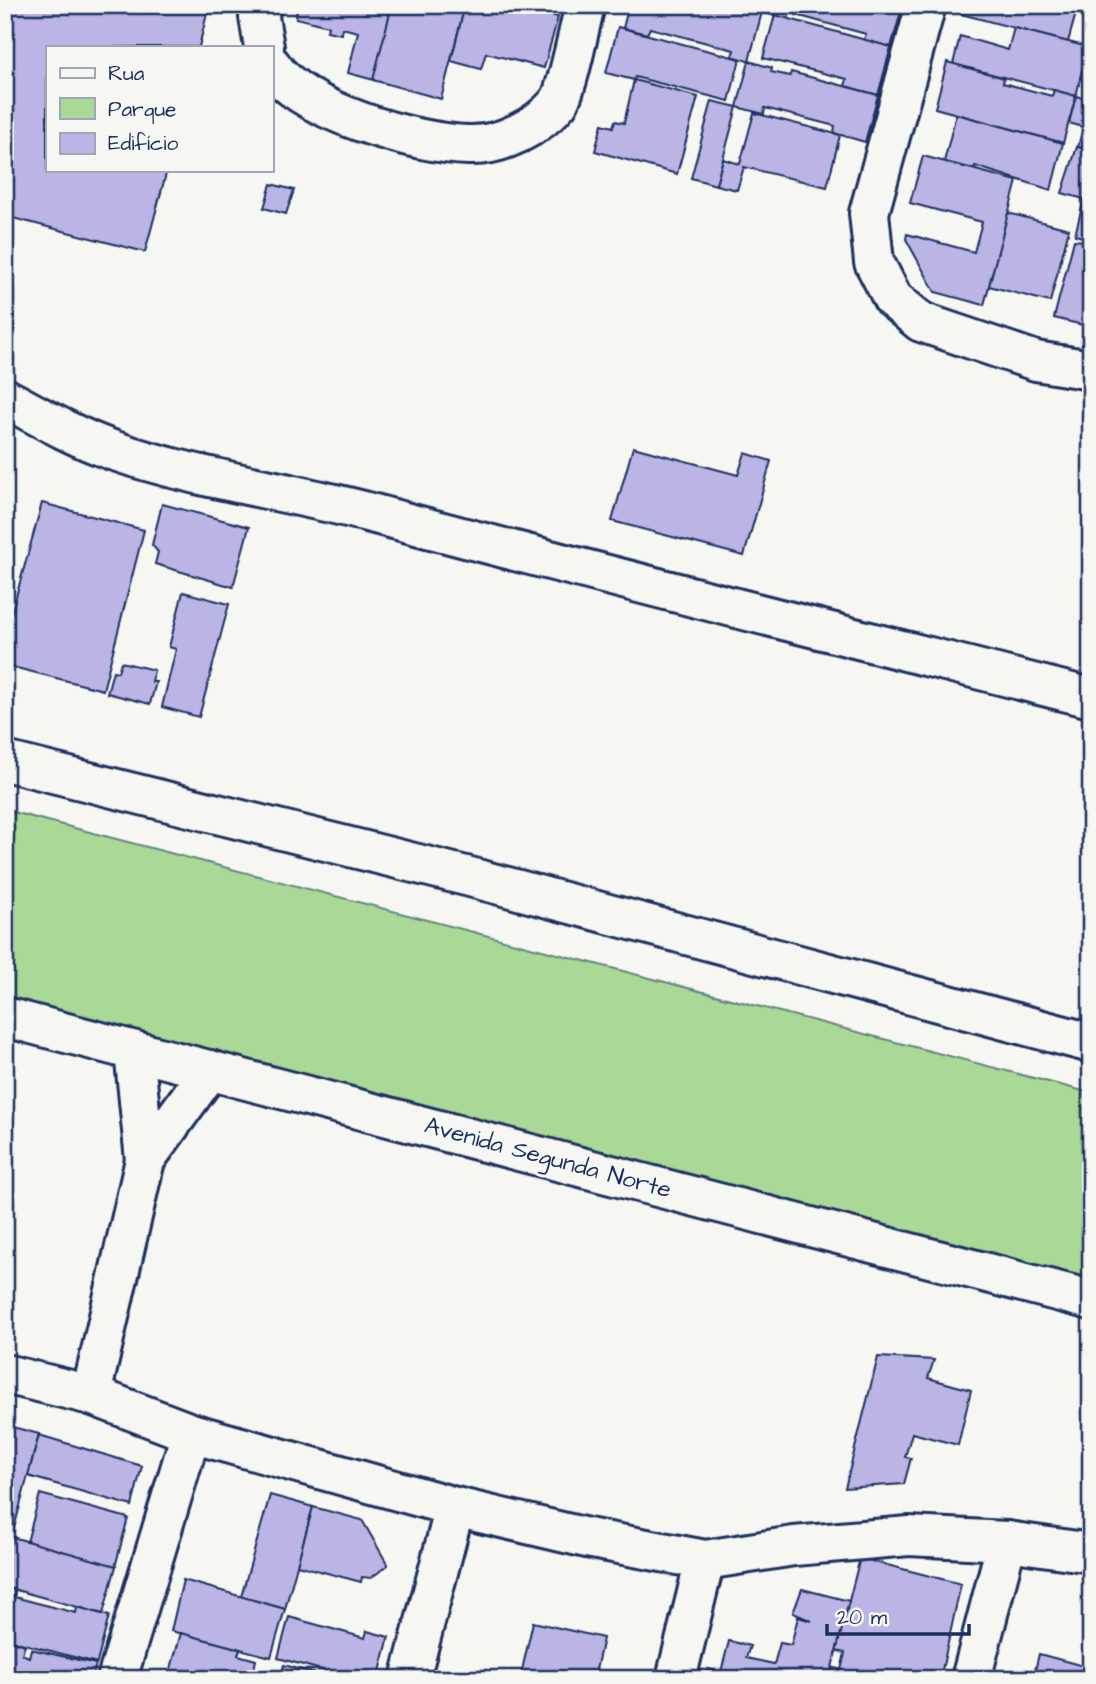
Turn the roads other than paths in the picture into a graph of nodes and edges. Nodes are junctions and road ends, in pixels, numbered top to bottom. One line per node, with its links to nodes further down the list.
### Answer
1 (261, 5): 4 (street)
2 (585, 5): 5 (street)
3 (926, 5): 6 (street)
4 (264, 46)
5 (273, 68)
6 (1091, 370)
7 (5, 398): 8 (street)
8 (1091, 698)
9 (5, 761): 11 (street)
10 (5, 1017): 12 (street, Avenida Segunda Norte)
11 (1091, 1042)
12 (134, 1051): 13 (street, Avenida Segunda Norte); 14 (street)
13 (210, 1070): 14 (street); 15 (street, Avenida Segunda Norte)
14 (145, 1160): 17 (street)
15 (1091, 1300)
16 (5, 1374): 17 (street)
17 (91, 1395): 18 (street)
18 (191, 1433): 19 (street); 23 (street)
19 (455, 1507): 22 (street); 24 (street)
20 (1007, 1541): 21 (street); 22 (street); 26 (street)
21 (1091, 1553)
22 (705, 1560): 25 (street)
23 (117, 1679)
24 (410, 1679)
25 (676, 1679)
26 (971, 1679)

